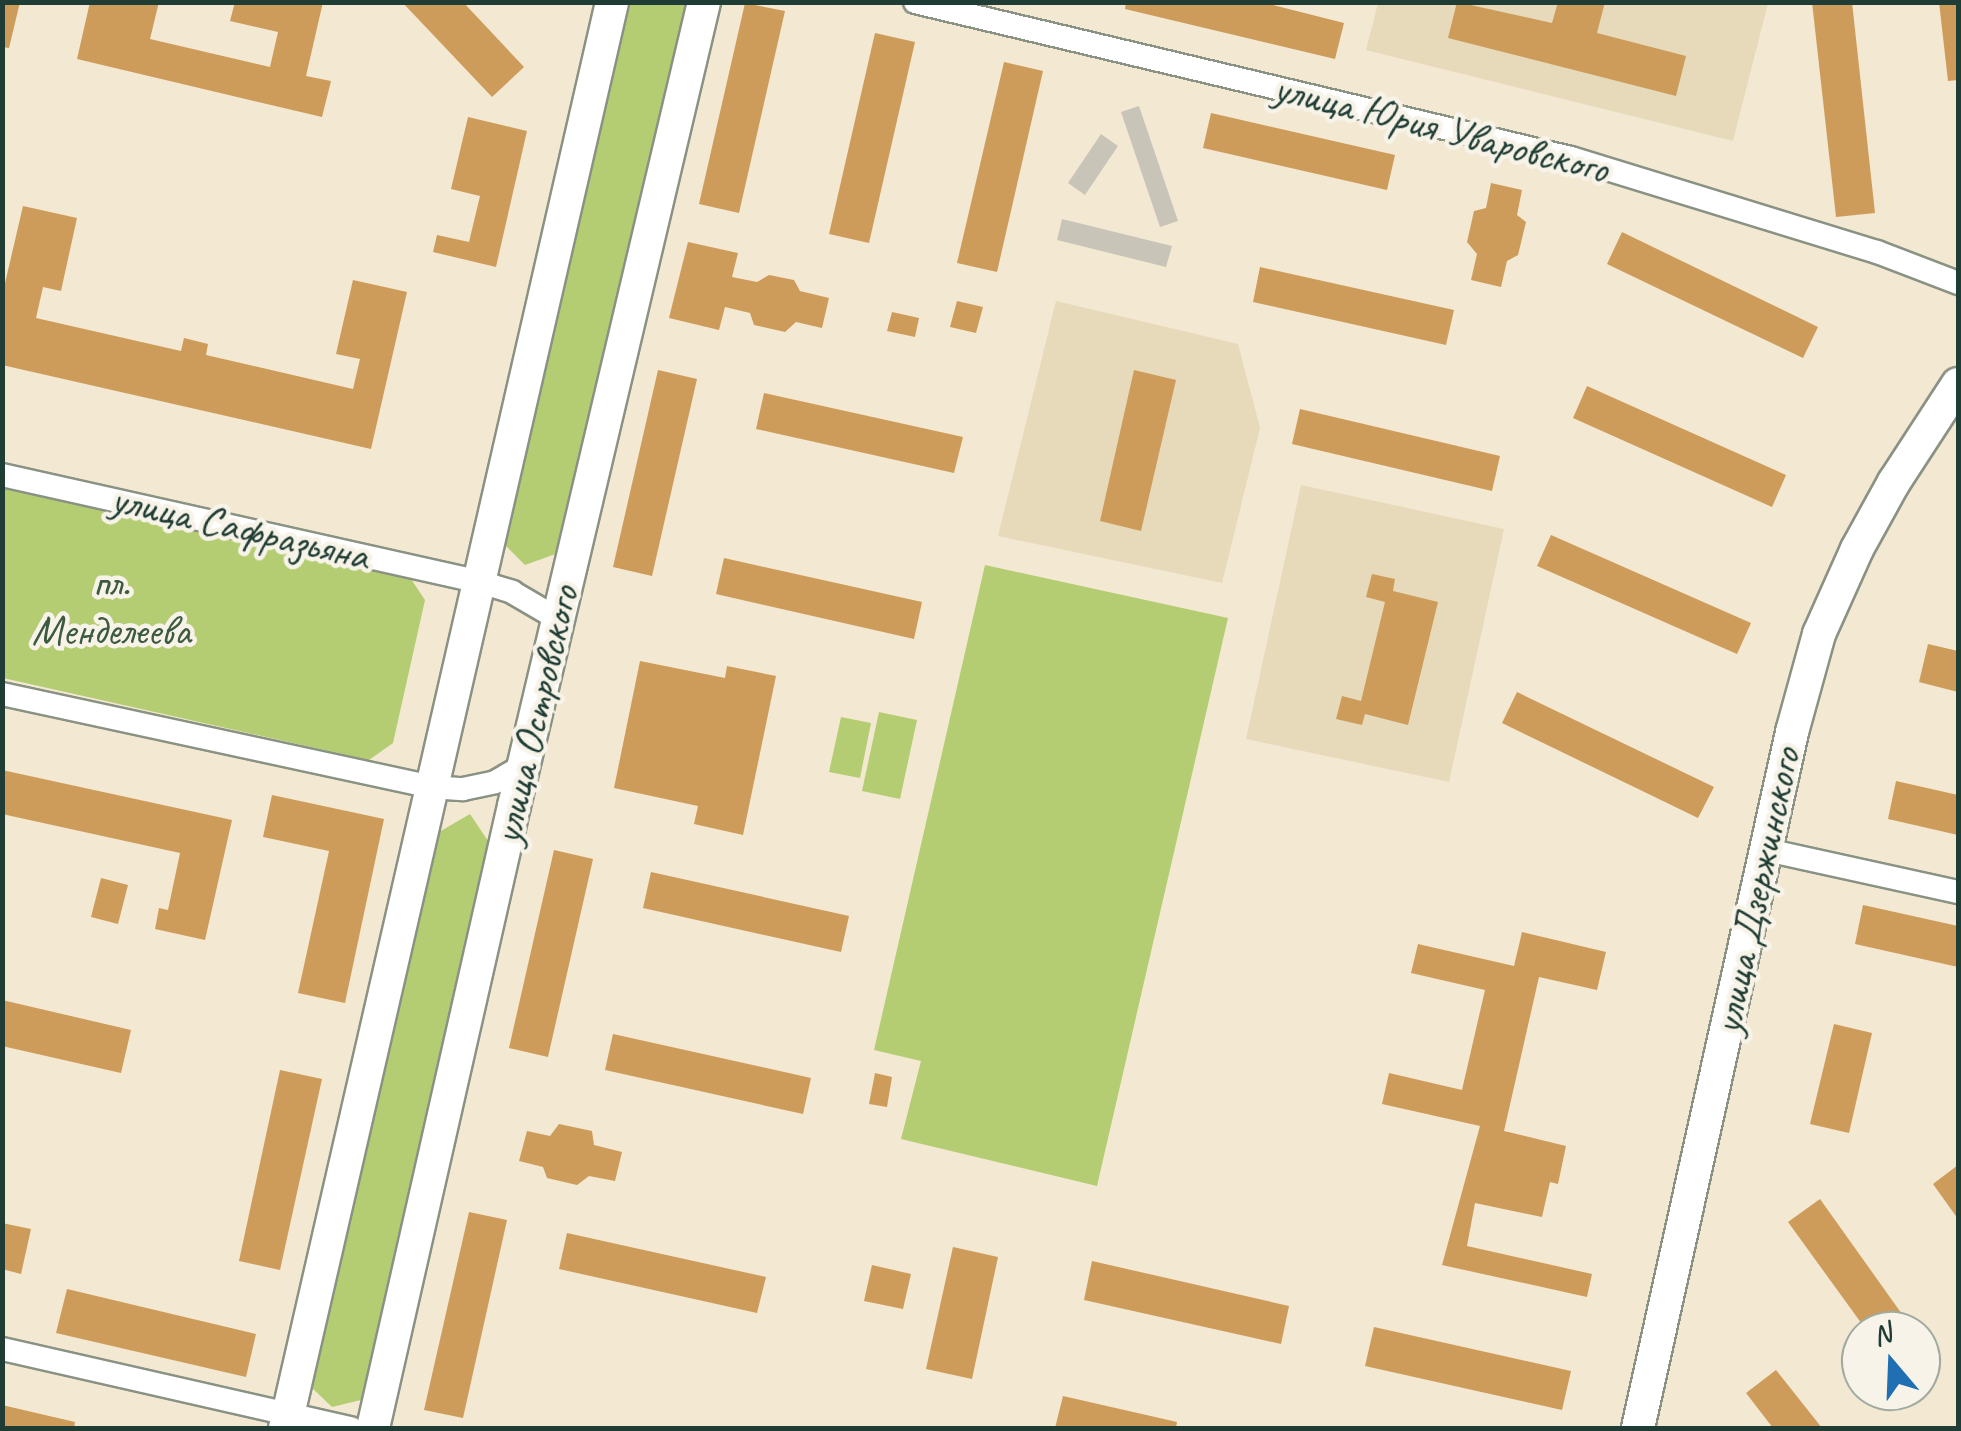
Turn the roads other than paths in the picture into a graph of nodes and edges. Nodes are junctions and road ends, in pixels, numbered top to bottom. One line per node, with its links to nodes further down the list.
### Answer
1 (612, 2): 7 (main road, улица Островского)
2 (704, 2): 8 (main road, улица Островского)
3 (915, 2): 4 (street, улица Юрия Уваровского)
4 (1958, 284)
5 (1958, 384): 12 (main road, улица Дзержинского)
6 (2, 475): 7 (street, улица Сафразьяна)
7 (477, 582): 8 (street, улица Сафразьяна); 11 (main road, улица Островского)
8 (558, 619): 10 (main road, улица Островского)
9 (2, 694): 11 (street)
10 (524, 765): 11 (street); 17 (main road, улица Островского)
11 (431, 788): 15 (main road, улица Островского)
12 (1767, 850): 13 (street); 18 (main road, улица Дзержинского)
13 (1958, 892)
14 (2, 1349): 15 (street)
15 (287, 1421): 16 (street)
16 (351, 1428)
17 (374, 1428)
18 (1638, 1428)

